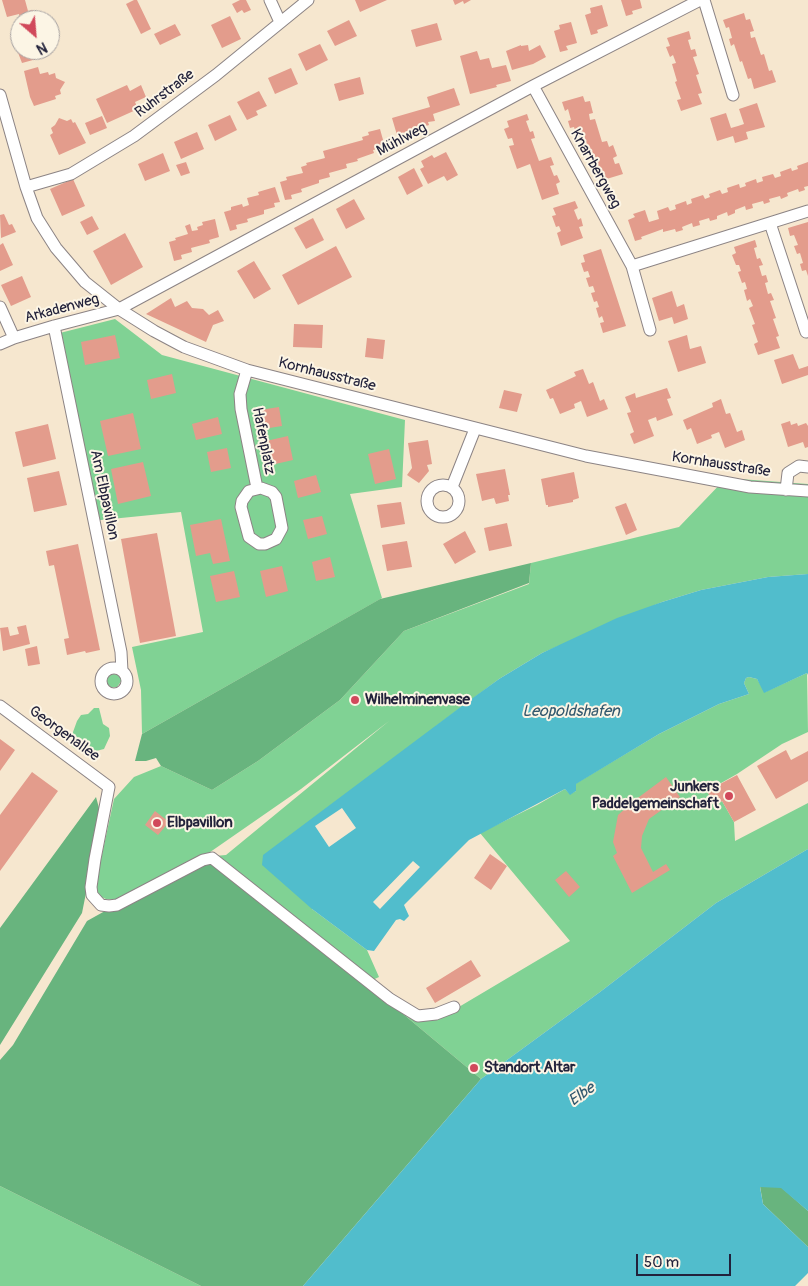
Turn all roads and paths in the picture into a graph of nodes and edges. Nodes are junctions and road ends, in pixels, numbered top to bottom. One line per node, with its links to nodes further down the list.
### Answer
1 (270, 0): 4 (street)
2 (308, 0): 4 (street, Ruhrstraße)
3 (702, 0): 5 (street, Mühlweg); 7 (street, Mühlweg)
4 (280, 22): 8 (street, Ruhrstraße)
5 (532, 86): 11 (street, Knarrbergweg); 13 (street, Mühlweg)
6 (0, 95): 8 (street, Kornhausstraße)
7 (733, 95)
8 (26, 187): 13 (street, Kornhausstraße)
9 (808, 211): 10 (street)
10 (770, 223): 11 (street); 16 (street)
11 (632, 266): 15 (street, Knarrbergweg)
12 (0, 307): 17 (street, Arkadenweg)
13 (119, 309): 14 (street, Arkadenweg); 19 (street, Kornhausstraße)
14 (54, 326): 17 (street, Arkadenweg); 26 (street, Am Elbpavillon)
15 (650, 330)
16 (806, 332)
17 (14, 338): 18 (street, Arkadenweg)
18 (0, 344)
19 (247, 370): 20 (street, Kornhausstraße); 23 (street, Hafenplatz)
20 (475, 429): 22 (street); 24 (street, Kornhausstraße)
21 (808, 467): 24 (street, Kornhausstraße)
22 (452, 487)
23 (257, 488): 23 (street, Hafenplatz)
24 (786, 490): 25 (street, Kornhausstraße)
25 (808, 491)
26 (122, 671)
27 (0, 706): 28 (street, Georgenallee)
28 (454, 1007)

